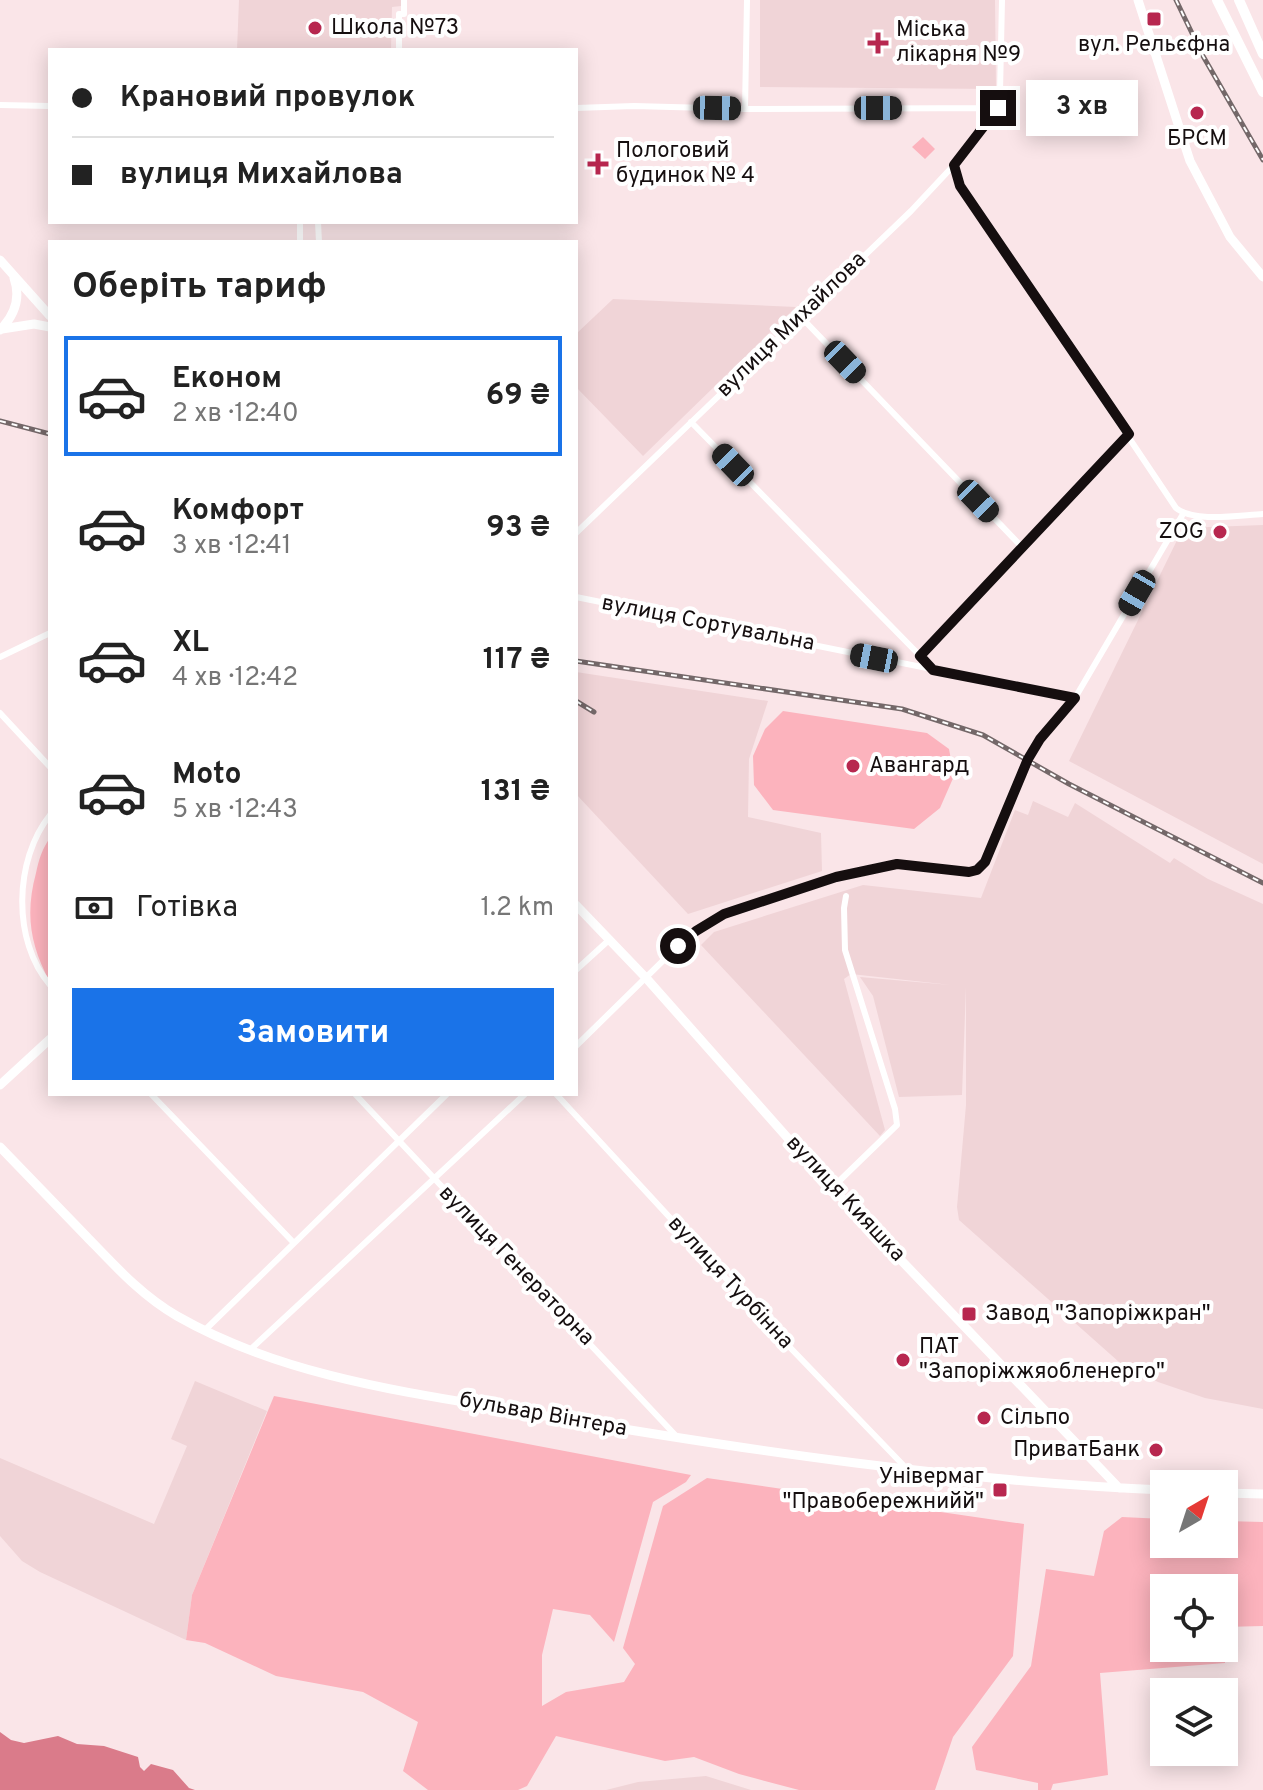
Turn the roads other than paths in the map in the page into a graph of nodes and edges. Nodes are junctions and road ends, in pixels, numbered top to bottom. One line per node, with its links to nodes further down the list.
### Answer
1 (404, 0): 7 (street)
2 (747, 0): 14 (street)
3 (1002, 0): 13 (street)
4 (1138, 0): 18 (street)
5 (1217, 0): 9 (main road)
6 (1239, 0): 8 (main road)
7 (399, 48)
8 (1263, 54)
9 (1263, 92)
10 (0, 105): 11 (street)
11 (48, 106)
12 (578, 108): 14 (street)
13 (998, 108): 14 (street); 15 (street, вулиця Михайлова)
14 (745, 109)
15 (954, 165): 20 (street, вулиця Михайлова); 24 (street)
16 (0, 260): 17 (street)
17 (13, 274): 19 (street); 22 (street)
18 (1263, 277)
19 (48, 314)
20 (800, 316): 23 (street, вулиця Михайлова); 28 (street)
21 (48, 327): 22 (street)
22 (1, 329)
23 (691, 422): 27 (street, вулиця Михайлова); 31 (street)
24 (1129, 434): 25 (street); 28 (street)
25 (1183, 514): 26 (street); 34 (street)
26 (1263, 514)
27 (578, 531)
28 (1022, 547): 31 (street)
29 (578, 597): 33 (street, вулиця Сортувальна)
30 (48, 634): 32 (street)
31 (920, 656): 33 (street)
32 (0, 657)
33 (933, 670): 34 (street, вулиця Сортувальна)
34 (1075, 698): 42 (street)
35 (0, 713): 36 (street)
36 (48, 765)
37 (48, 819): 43 (street)
38 (846, 896): 55 (street)
39 (578, 907): 40 (street, вулиця Кияшка)
40 (609, 940): 41 (street); 42 (street, вулиця Кияшка)
41 (578, 968)
42 (647, 979): 45 (street); 55 (street, вулиця Кияшка)
43 (48, 982)
44 (48, 1041): 46 (street)
45 (578, 1044)
46 (0, 1085)
47 (153, 1096): 56 (street)
48 (357, 1096): 52 (street, вулиця Генераторна)
49 (445, 1096): 52 (street)
50 (523, 1096): 54 (street)
51 (558, 1096): 60 (street, вулиця Турбінна)
52 (398, 1141): 54 (street, вулиця Генераторна); 56 (street)
53 (0, 1147): 57 (street, бульвар Вінтера)
54 (434, 1180): 58 (street); 59 (street, вулиця Генераторна)
55 (832, 1188): 61 (street, вулиця Кияшка)
56 (293, 1242): 57 (street)
57 (205, 1330): 58 (street, бульвар Вінтера)
58 (251, 1349): 59 (street, бульвар Вінтера)
59 (678, 1438): 60 (street, бульвар Вінтера)
60 (907, 1470): 61 (street, бульвар Вінтера)
61 (1119, 1488): 62 (street, бульвар Вінтера)
62 (1150, 1489)
63 (1238, 1493): 64 (street)
64 (1263, 1494)

